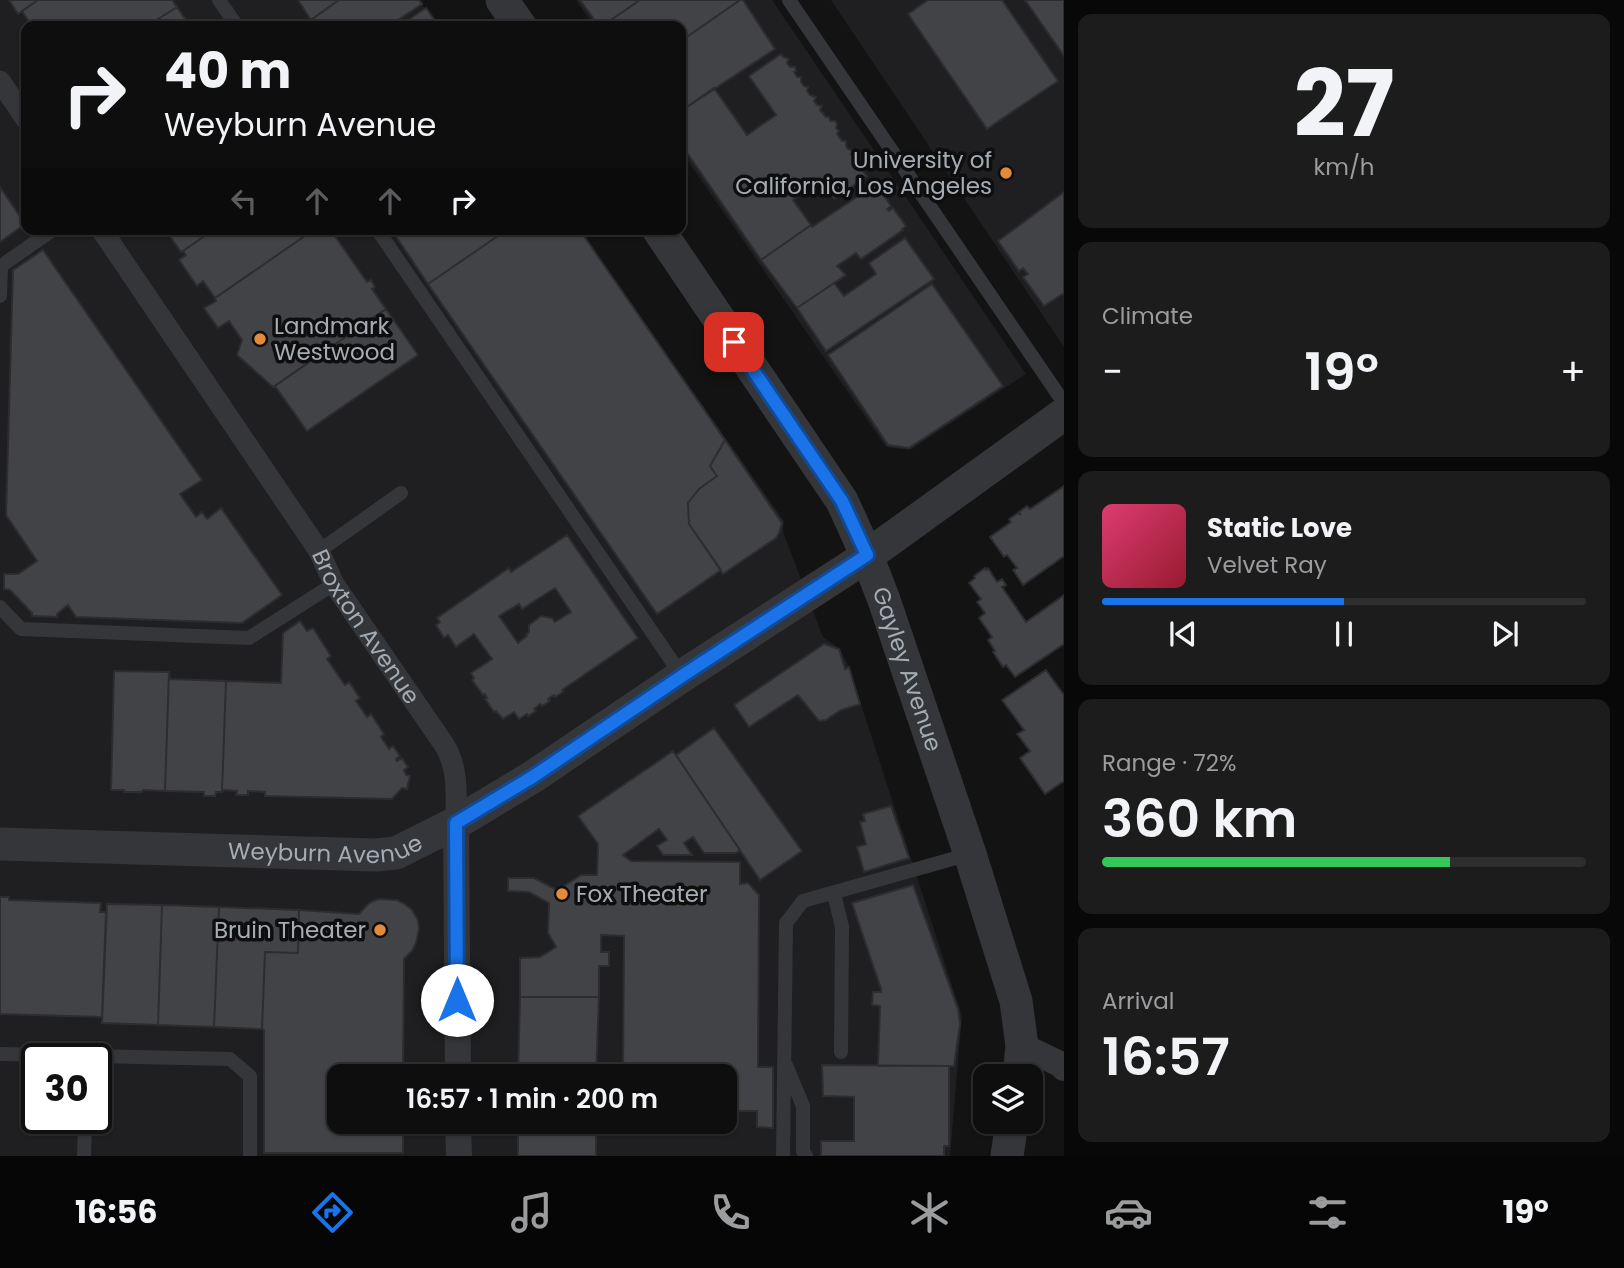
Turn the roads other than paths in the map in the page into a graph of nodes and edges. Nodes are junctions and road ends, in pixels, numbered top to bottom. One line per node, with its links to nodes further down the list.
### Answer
1 (219, 0): 4 (lane)
2 (502, 0): 5 (street)
3 (789, 0): 13 (lane)
4 (234, 21)
5 (517, 21)
6 (0, 80): 7 (street)
7 (21, 112)
8 (45, 235): 12 (lane)
9 (105, 235): 16 (street, Broxton Avenue)
10 (381, 235): 20 (lane)
11 (662, 235): 17 (street, Gayley Avenue)
12 (0, 296)
13 (1064, 403)
14 (1064, 414): 17 (street, Weyburn Avenue)
15 (401, 493): 16 (lane)
16 (319, 551): 18 (street, Broxton Avenue)
17 (867, 555): 20 (street, Weyburn Avenue); 23 (street, Gayley Avenue)
18 (334, 584): 19 (lane); 21 (street, Broxton Avenue)
19 (0, 607)
20 (682, 676): 21 (street, Weyburn Avenue)
21 (456, 823): 22 (street, Weyburn Avenue); 29 (street, Broxton Avenue)
22 (0, 844)
23 (970, 854): 24 (lane); 28 (street, Gayley Avenue)
24 (834, 894): 25 (lane); 27 (lane)
25 (841, 1052)
26 (0, 1054): 35 (lane)
27 (784, 1061): 37 (lane); 38 (lane)
28 (1020, 1061): 30 (street)
29 (458, 1064)
30 (1064, 1068)
31 (85, 1134): 34 (lane)
32 (458, 1134): 36 (street)
33 (1010, 1134): 39 (street)
34 (85, 1156)
35 (250, 1156)
36 (459, 1156)
37 (783, 1156)
38 (806, 1156)
39 (1007, 1156)

